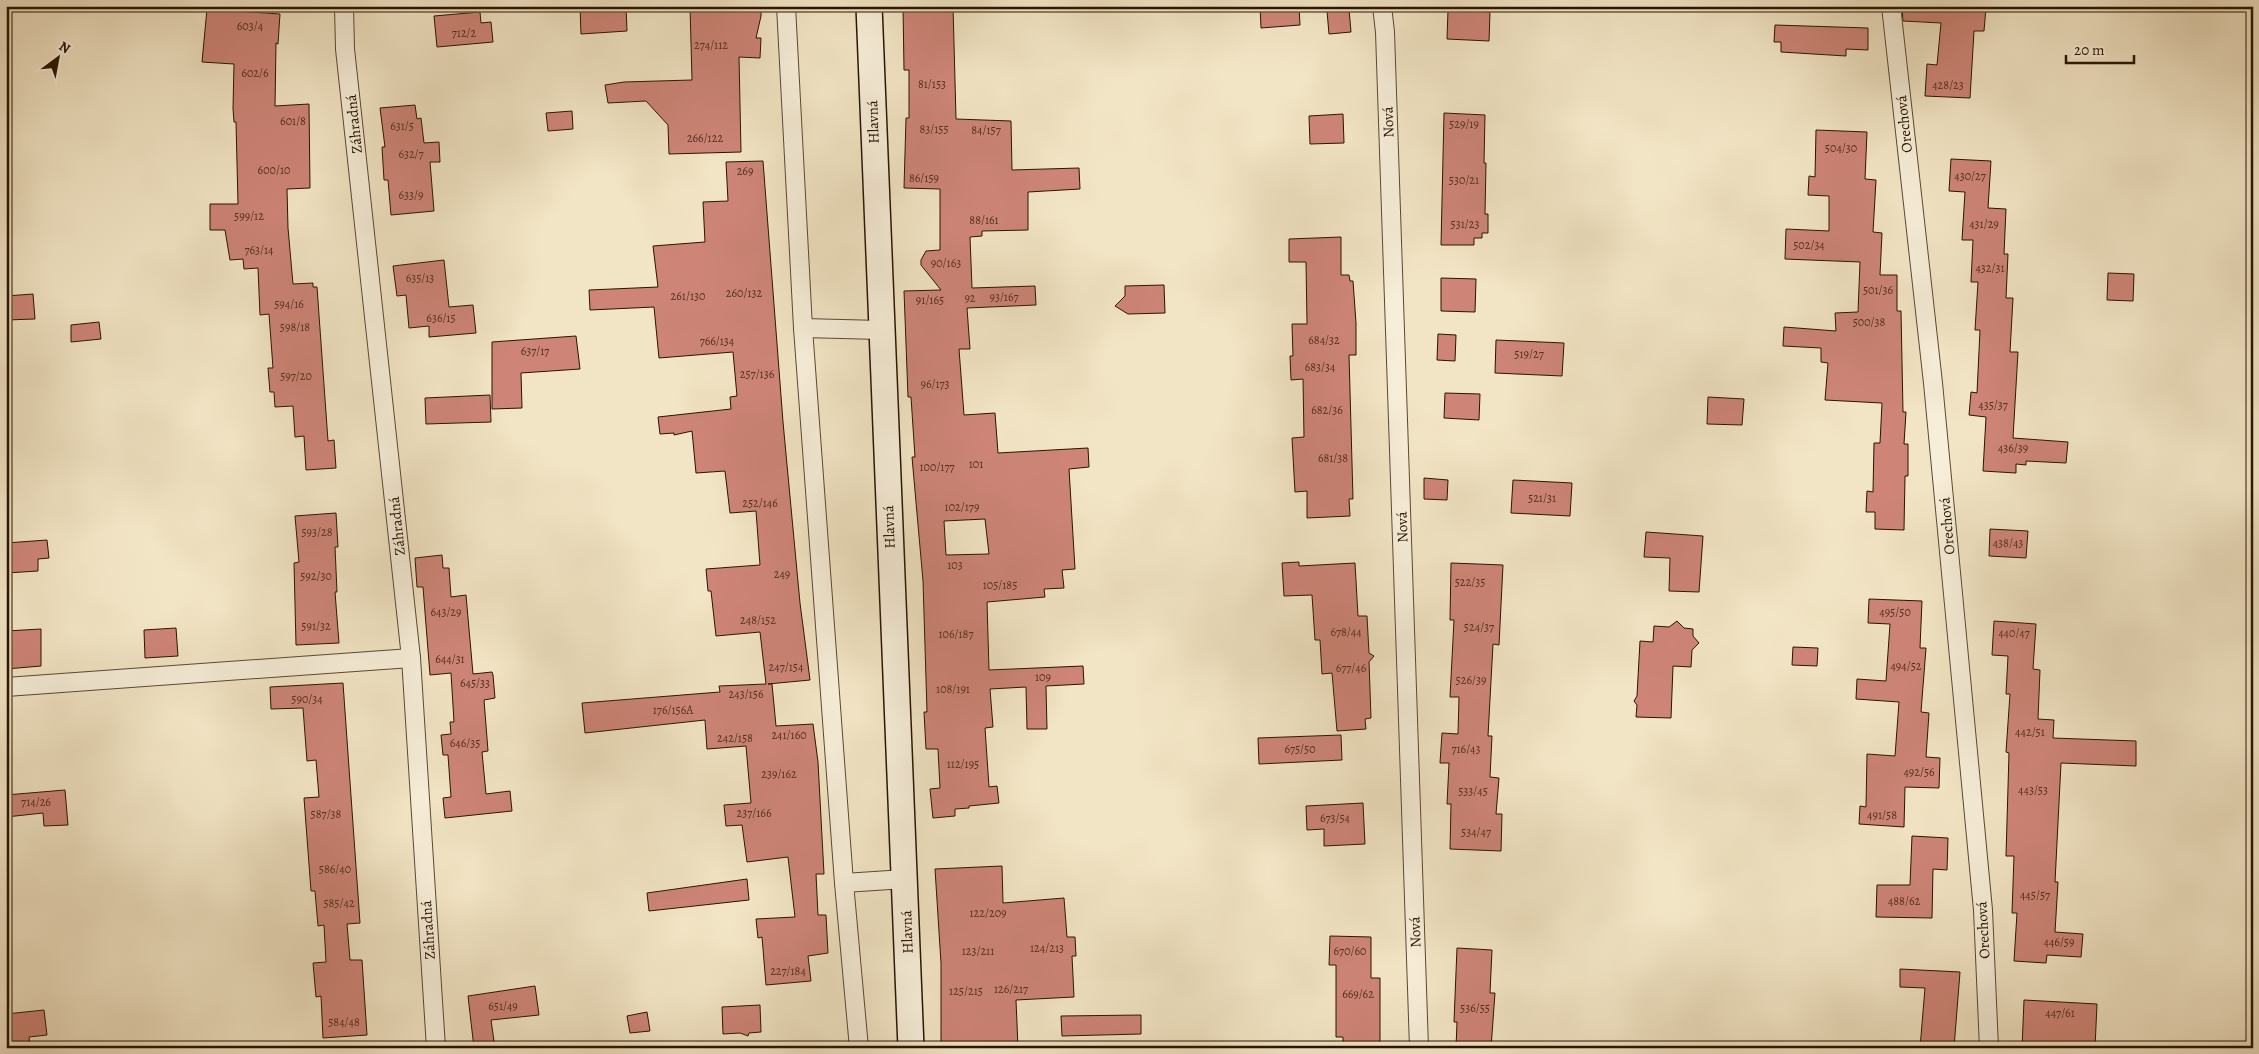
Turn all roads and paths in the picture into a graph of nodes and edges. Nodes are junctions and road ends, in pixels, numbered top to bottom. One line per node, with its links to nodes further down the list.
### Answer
1 (344, 6): 8 (street, Záhradná)
2 (786, 6): 6 (street)
3 (869, 6): 7 (main road, Hlavná)
4 (1382, 6): 15 (street, Nová)
5 (1891, 6): 16 (street, Orechová)
6 (803, 328): 7 (street); 11 (street)
7 (881, 330): 10 (main road, Hlavná)
8 (411, 658): 9 (street); 12 (street, Záhradná)
9 (6, 687)
10 (905, 879): 11 (street); 14 (main road, Hlavná)
11 (844, 883): 13 (street)
12 (436, 1048)
13 (859, 1048)
14 (911, 1048)
15 (1419, 1048)
16 (1989, 1048)

